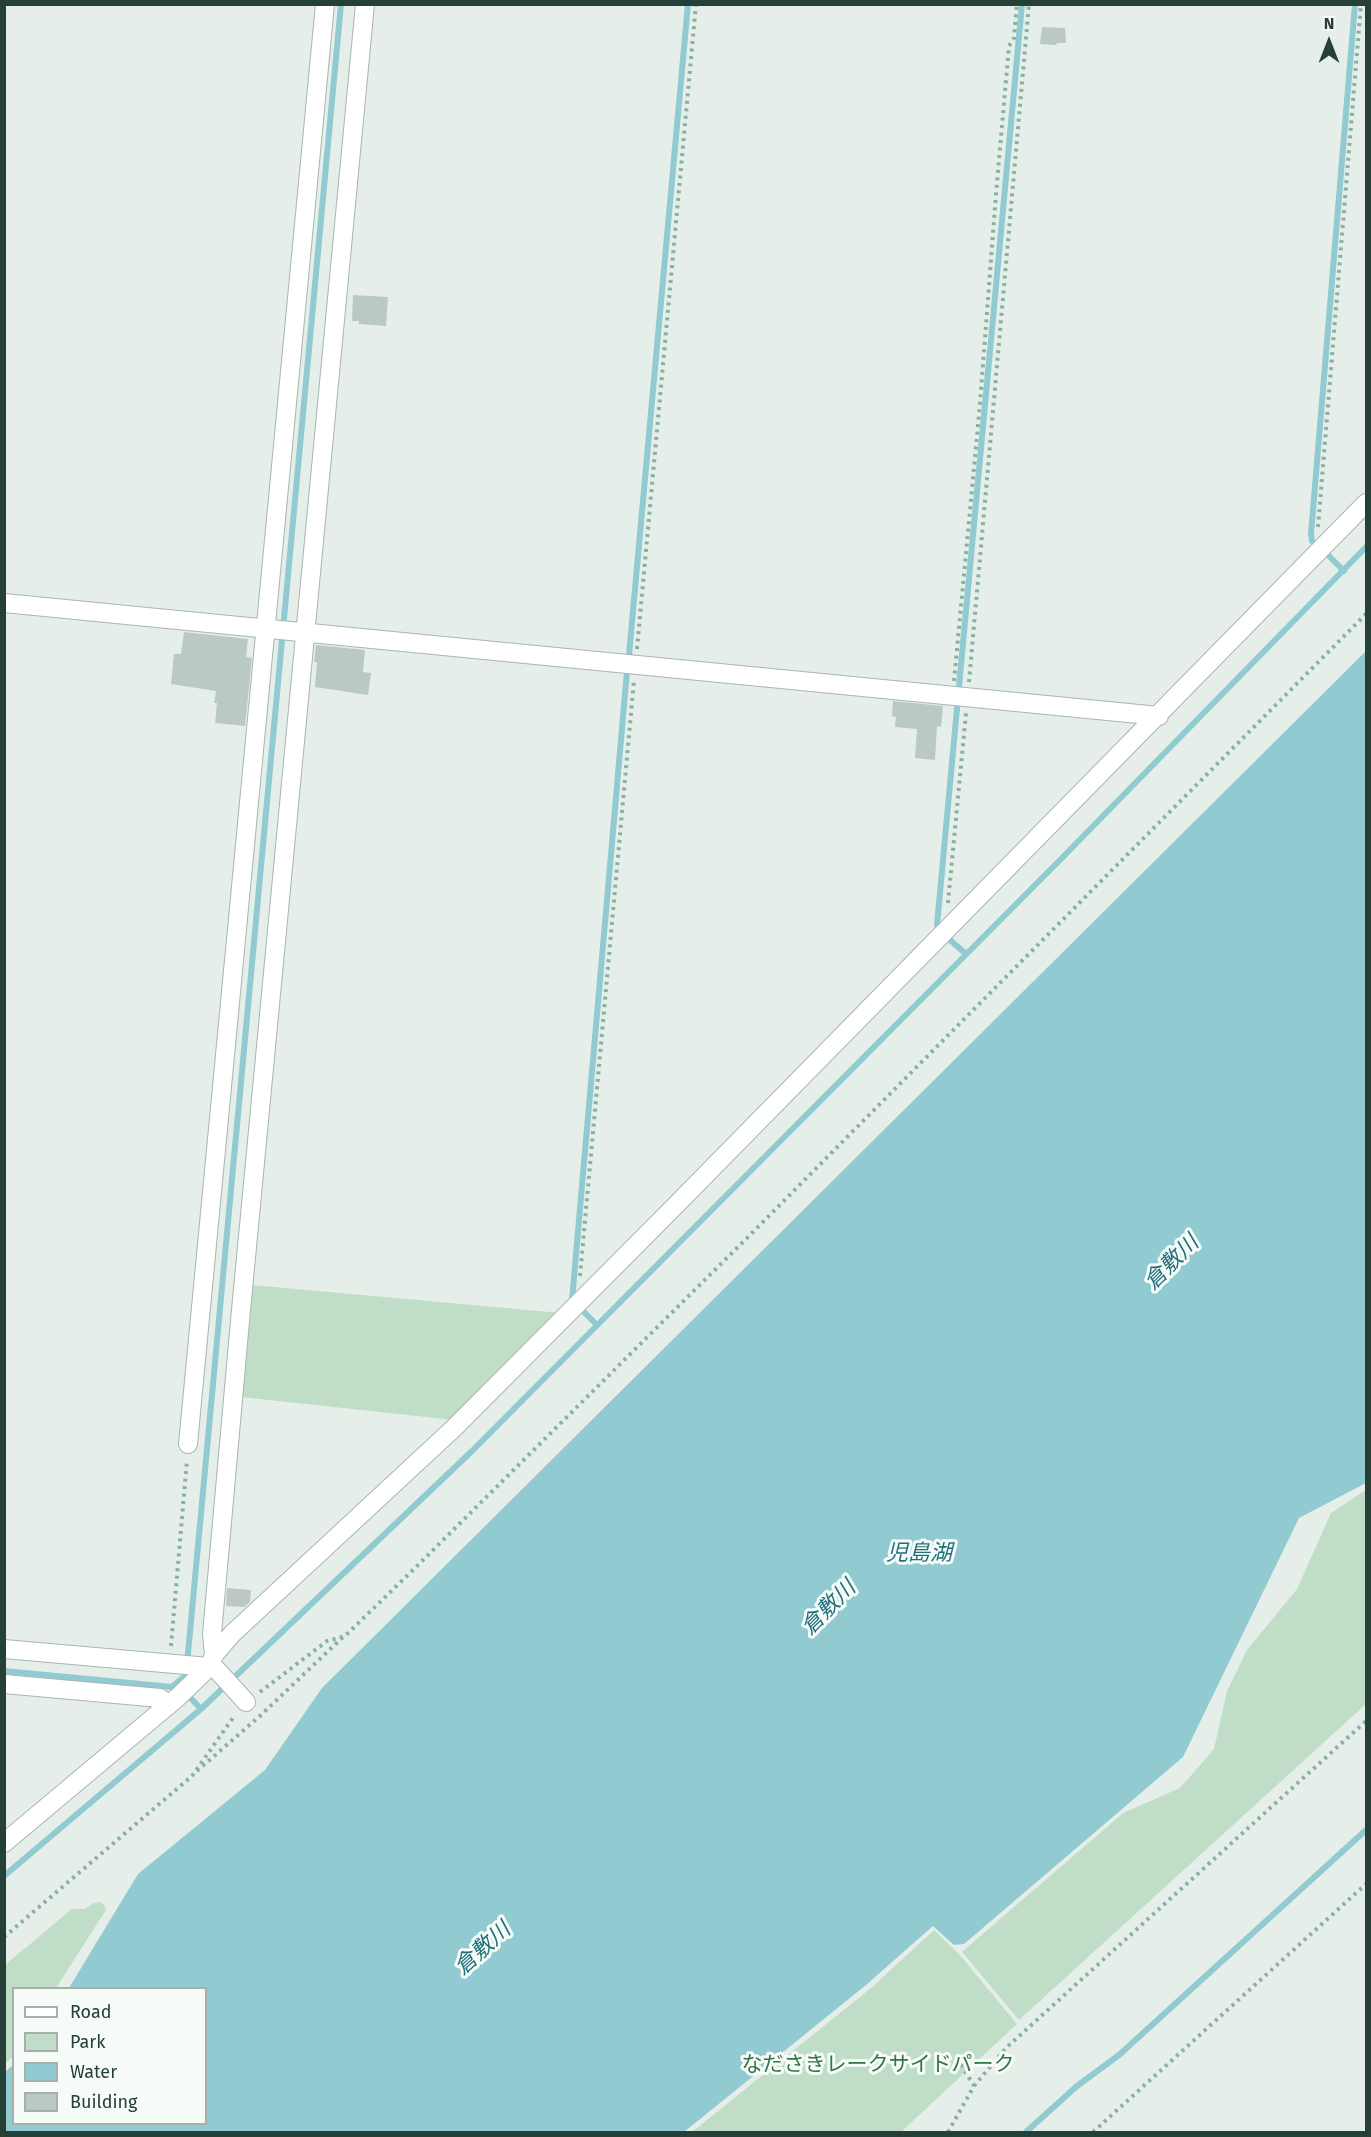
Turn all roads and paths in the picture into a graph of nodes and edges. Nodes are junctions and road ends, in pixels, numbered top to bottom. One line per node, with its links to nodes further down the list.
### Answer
1 (325, 4): 11 (street)
2 (365, 4): 11 (street)
3 (696, 4): 12 (path)
4 (1017, 4): 13 (path)
5 (1029, 4): 13 (path)
6 (1361, 4): 8 (path)
7 (1366, 503): 8 (street)
8 (1329, 542): 14 (street)
9 (4, 603): 11 (street)
10 (1366, 614): 18 (path)
11 (285, 630): 12 (street); 17 (street); 20 (street)
12 (635, 664): 13 (street); 16 (path)
13 (960, 697): 14 (street); 15 (path)
14 (1159, 716): 15 (street)
15 (949, 929): 16 (street)
16 (585, 1297): 20 (street)
17 (188, 1444): 20 (path)
18 (345, 1636): 23 (path); 25 (path)
19 (4, 1648): 20 (street)
20 (197, 1664): 22 (street); 23 (street)
21 (4, 1684): 22 (street)
22 (179, 1696): 26 (street)
23 (242, 1698): 25 (path)
24 (1366, 1721): 30 (path)
25 (192, 1776): 28 (path)
26 (4, 1843)
27 (1366, 1884): 32 (path)
28 (4, 1937)
29 (960, 2063): 30 (path)
30 (974, 2086): 31 (path)
31 (948, 2133)
32 (1093, 2133)

